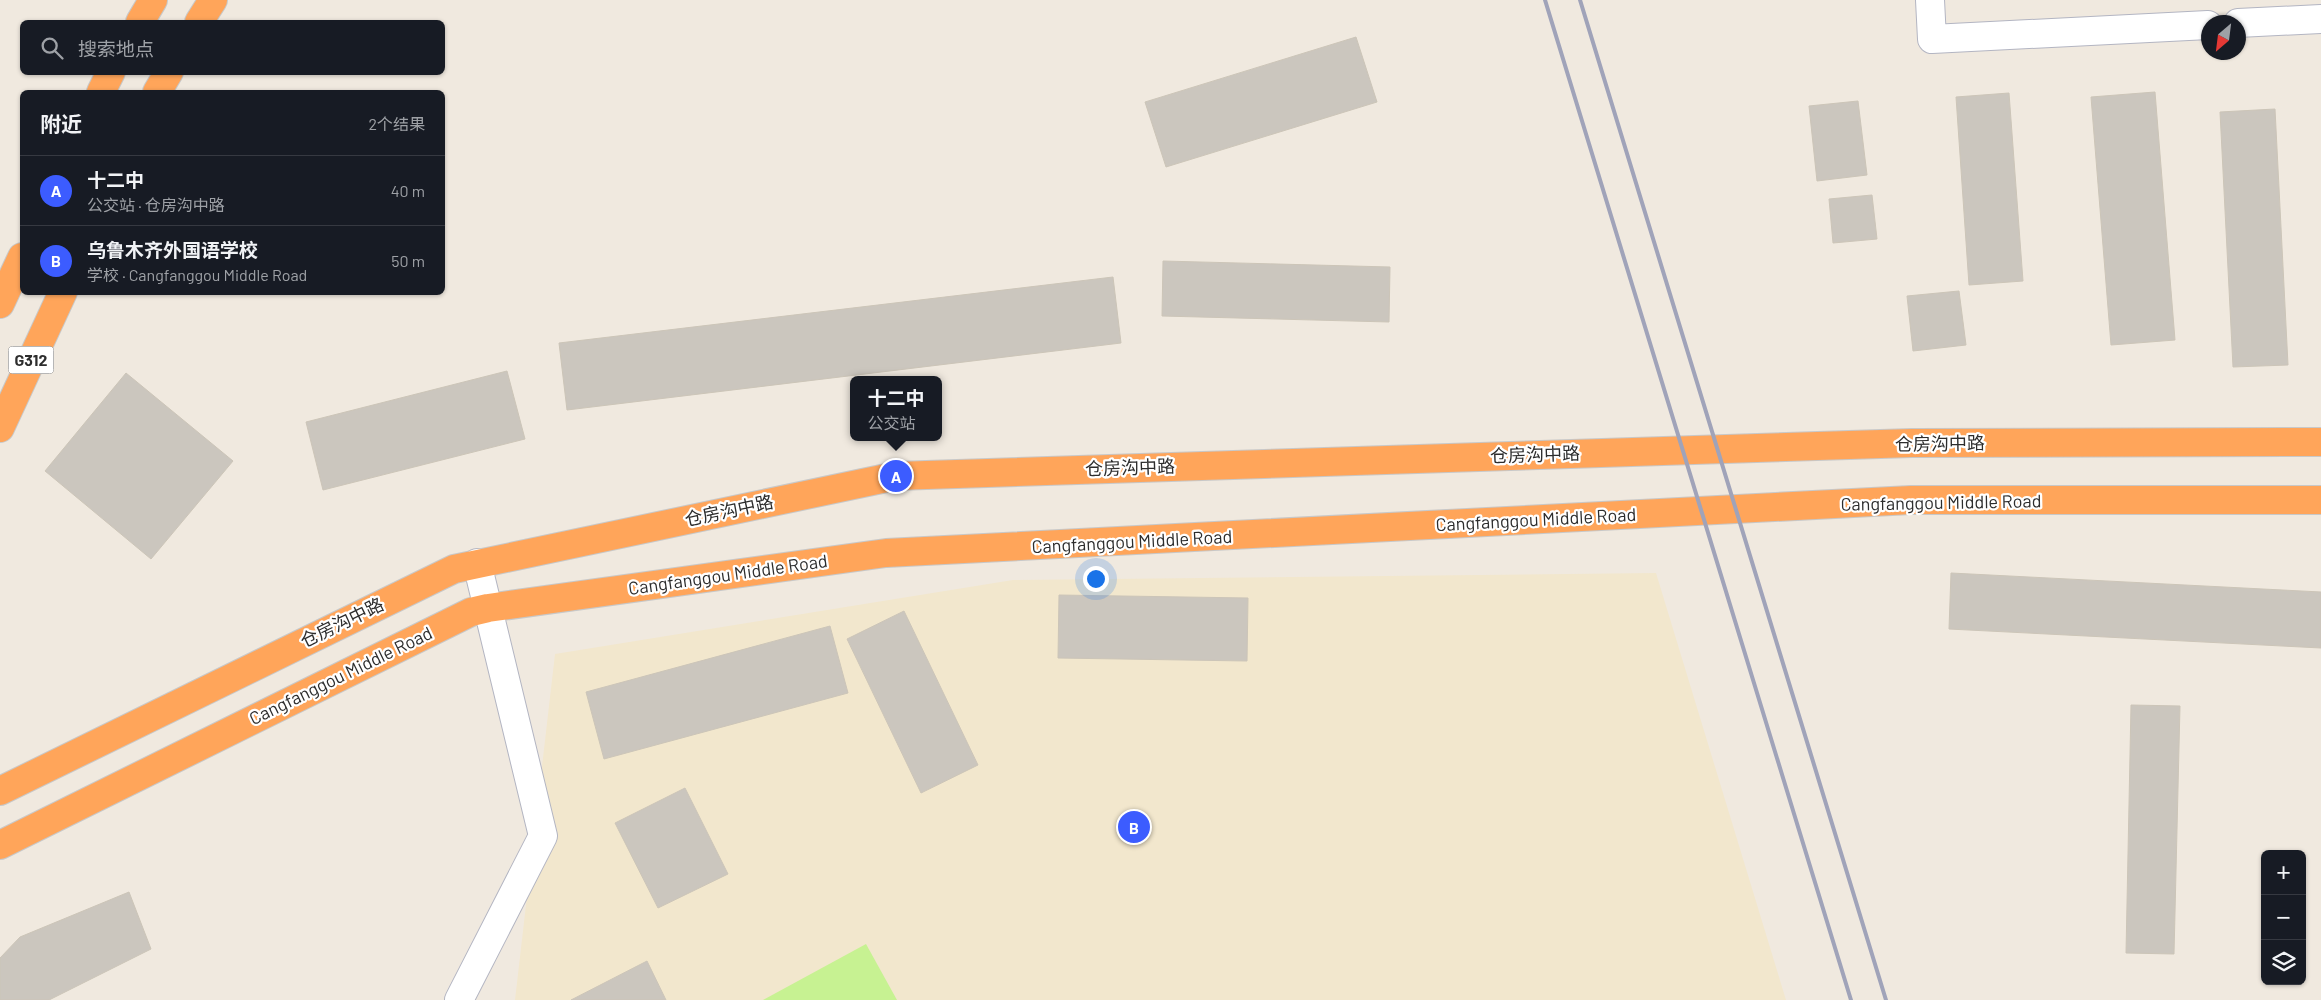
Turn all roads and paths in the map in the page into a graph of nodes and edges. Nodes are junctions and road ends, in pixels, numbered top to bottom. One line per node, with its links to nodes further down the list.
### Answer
1 (153, 0): 5 (highway)
2 (213, 0): 6 (highway)
3 (1930, 0): 8 (street)
4 (2321, 19): 7 (street)
5 (141, 20)
6 (201, 20)
7 (2246, 23)
8 (2201, 24)
9 (110, 75): 11 (highway)
10 (167, 75): 12 (highway)
11 (102, 90)
12 (158, 90)
13 (20, 261): 15 (highway)
14 (62, 295): 16 (highway, G312)
15 (0, 304)
16 (0, 428)
17 (2321, 442): 19 (highway, 仓房沟中路)
18 (2321, 500): 20 (highway, Cangfanggou Middle Road)
19 (477, 563): 20 (street); 21 (highway, 仓房沟中路)
20 (488, 608): 22 (highway, Cangfanggou Middle Road); 23 (street)
21 (0, 792)
22 (0, 845)
23 (459, 1000)

